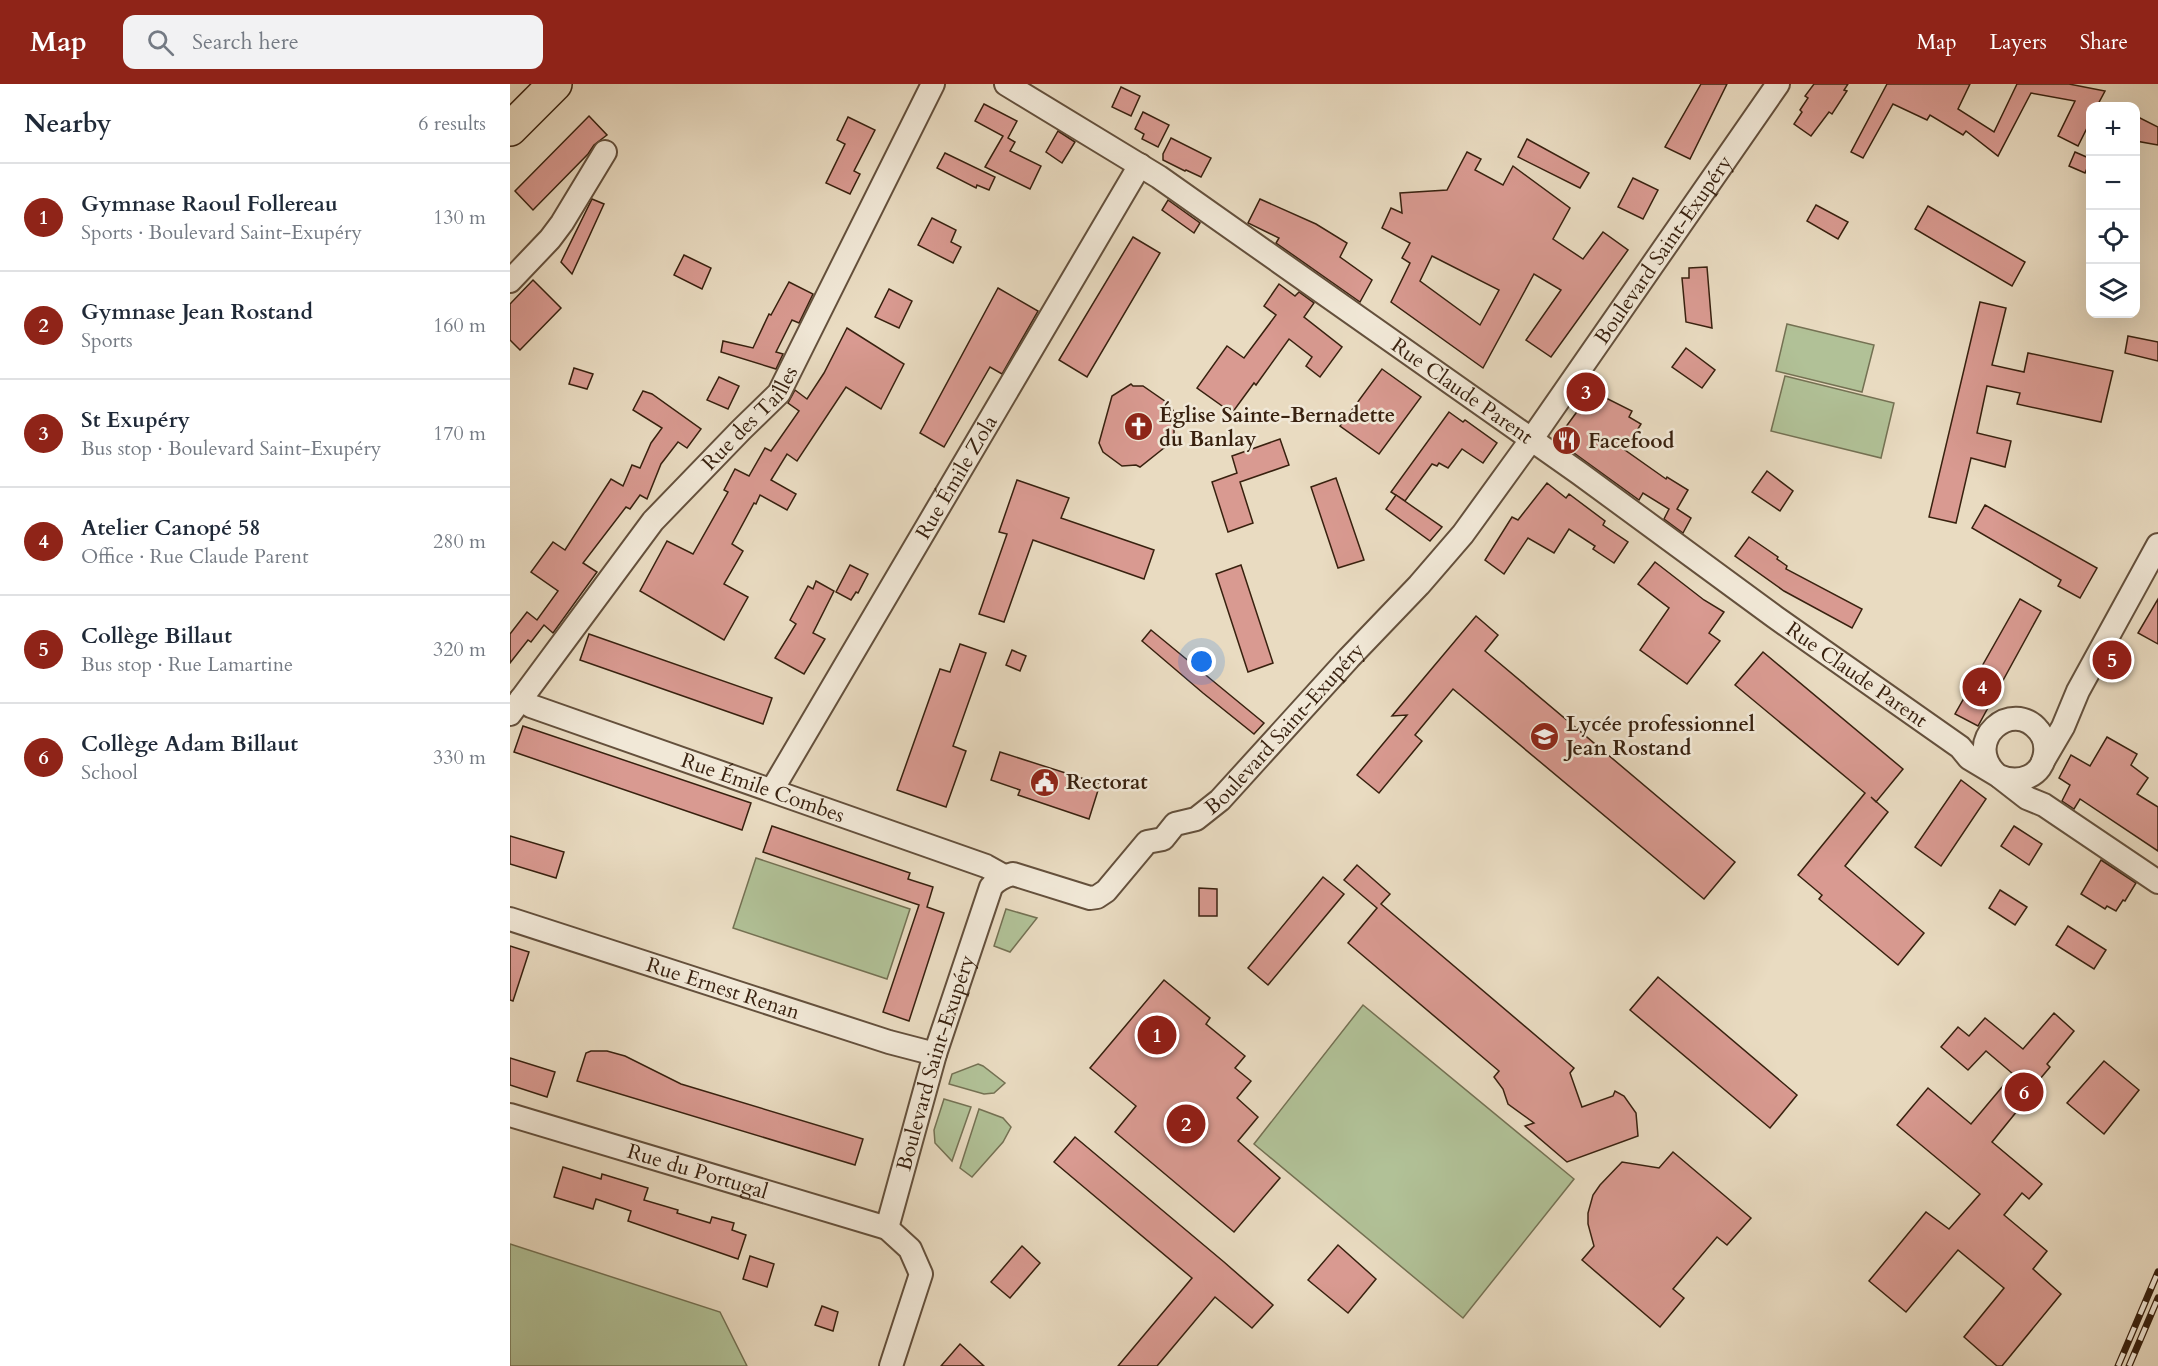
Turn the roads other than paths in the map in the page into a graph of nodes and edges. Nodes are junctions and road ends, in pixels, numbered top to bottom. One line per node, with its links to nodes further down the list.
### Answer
1 (541, 84): 6 (main road)
2 (555, 84): 7 (main road)
3 (933, 84): 14 (street, Rue des Tailles)
4 (1006, 84): 9 (street, Rue Claude Parent)
5 (1778, 84): 11 (street, Boulevard Saint-Exupéry)
6 (510, 117)
7 (510, 129)
8 (605, 152): 10 (street)
9 (1140, 165): 11 (street, Rue Claude Parent); 18 (street, Rue Émile Zola)
10 (510, 281)
11 (1531, 440): 17 (street, Rue Claude Parent); 20 (street, Boulevard Saint-Exupéry)
12 (2158, 545): 13 (street)
13 (2078, 691): 15 (street); 16 (street)
14 (515, 707): 18 (street, Rue Émile Combes)
15 (2034, 726): 16 (street); 17 (street)
16 (2037, 769): 17 (street); 19 (street)
17 (1997, 775): 19 (street, Rue Claude Parent)
18 (772, 790): 20 (street, Rue Émile Combes)
19 (2044, 805): 21 (street, Rue Claude Parent)
20 (1004, 876): 23 (street, Boulevard Saint-Exupéry)
21 (2158, 882)
22 (510, 919): 23 (street, Rue Ernest Renan)
23 (935, 1054): 25 (street, Boulevard Saint-Exupéry)
24 (510, 1115): 25 (street, Rue du Portugal)
25 (887, 1228): 26 (street)
26 (891, 1366)

